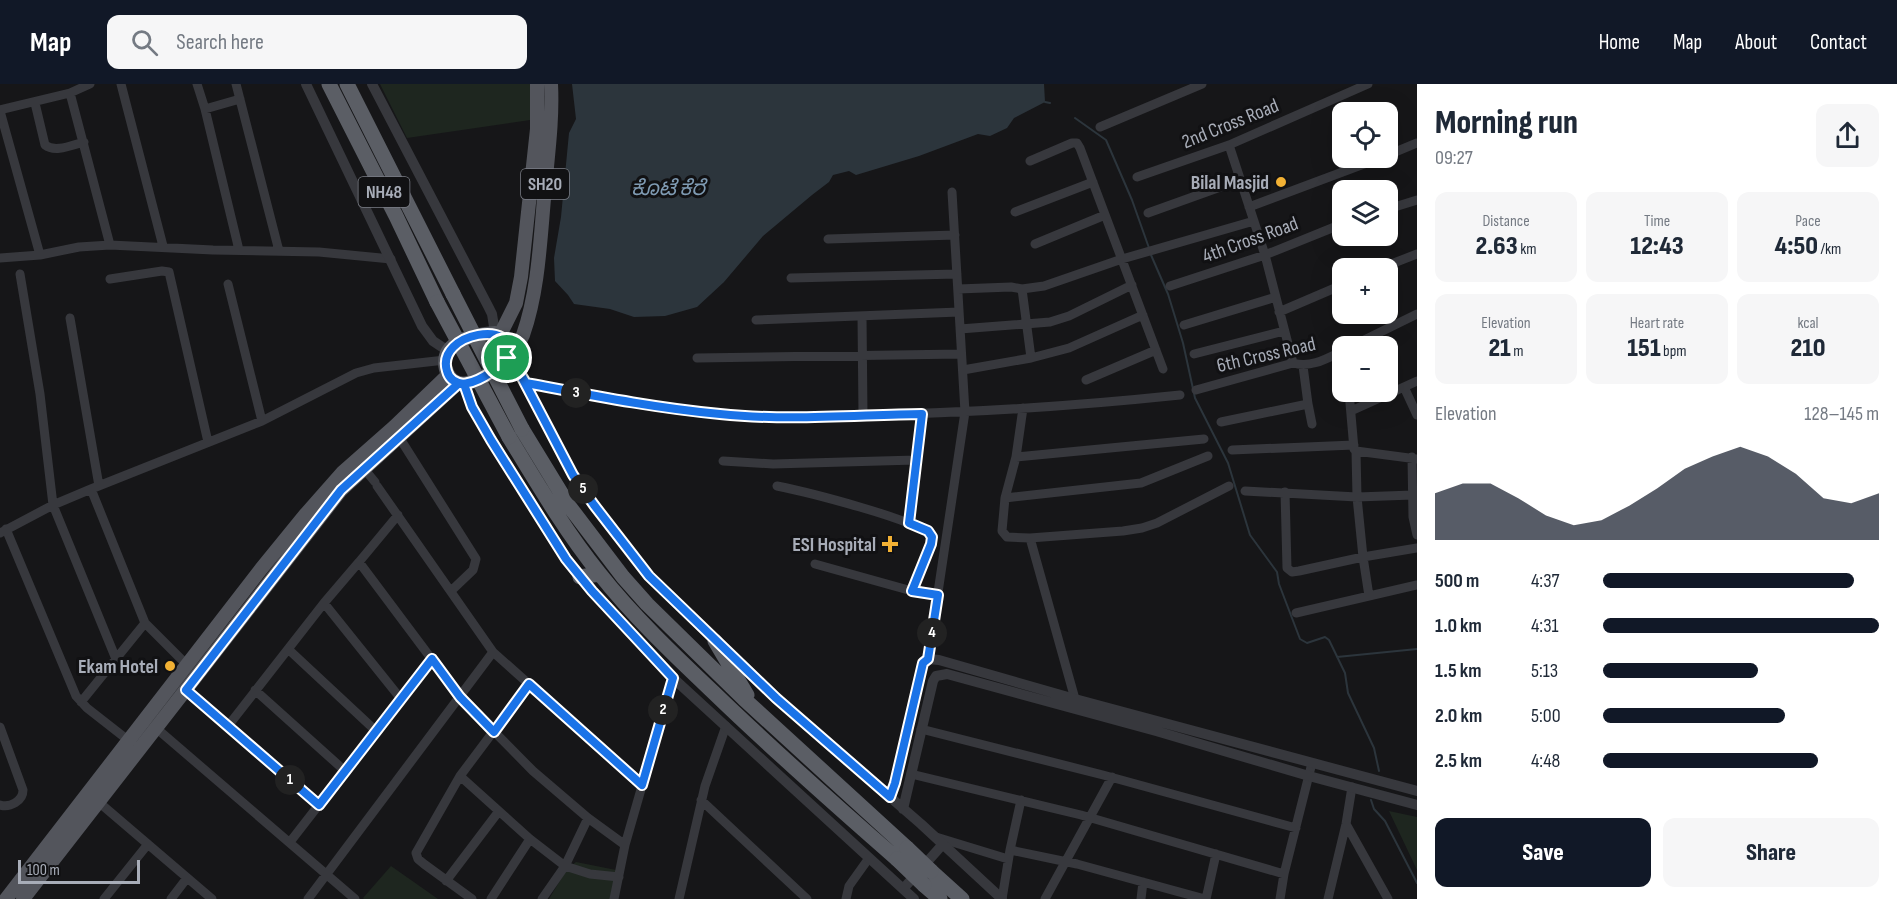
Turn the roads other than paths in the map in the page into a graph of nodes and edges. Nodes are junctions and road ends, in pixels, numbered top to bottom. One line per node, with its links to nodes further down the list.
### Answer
1 (90, 84): 13 (street)
2 (121, 84): 41 (street)
3 (197, 84): 16 (street)
4 (236, 84): 14 (street)
5 (306, 84): 48 (street)
6 (329, 84): 105 (highway, NH48, bridge)
7 (347, 84): 105 (highway, NH48, bridge)
8 (372, 84): 73 (street)
9 (537, 84): 73 (main road, SH20)
10 (551, 84): 79 (main road, SH20)
11 (1202, 84): 18 (street)
12 (1368, 84): 21 (street, 2nd Cross Road)
13 (70, 93): 15 (street); 19 (street)
14 (240, 99): 16 (street); 43 (street)
15 (35, 103): 17 (street); 19 (street)
16 (205, 109): 42 (street)
17 (0, 111): 45 (street)
18 (1100, 127)
19 (84, 142): 40 (street)
20 (1417, 143): 22 (street)
21 (1229, 145): 25 (street, 2nd Cross Road); 26 (street)
22 (1398, 151)
23 (1030, 161): 27 (street)
24 (1353, 168): 31 (street)
25 (1137, 177)
26 (1240, 180): 31 (street); 33 (street)
27 (1093, 182): 32 (street); 34 (street)
28 (952, 192): 37 (street)
29 (1417, 201): 30 (street)
30 (1398, 206)
31 (1249, 207): 35 (street)
32 (1016, 212)
33 (1148, 213)
34 (1105, 215): 39 (street); 49 (street)
35 (1254, 221): 46 (street); 49 (street)
36 (1332, 228): 46 (street, 4th Cross Road)
37 (955, 235): 38 (street); 52 (street)
38 (828, 239)
39 (1035, 244)
40 (110, 245): 41 (street); 45 (street)
41 (163, 246): 42 (street)
42 (239, 250): 43 (street)
43 (279, 251): 48 (street)
44 (1417, 254): 50 (street)
45 (40, 255): 47 (street)
46 (1265, 255): 57 (street, 4th Cross Road); 61 (street)
47 (0, 258)
48 (392, 259): 78 (street)
49 (1122, 259): 56 (street); 59 (street)
50 (1398, 262)
51 (20, 274): 125 (street)
52 (957, 274): 53 (street); 58 (street)
53 (790, 278)
54 (110, 279): 108 (street)
55 (228, 284): 102 (street)
56 (1132, 285): 65 (street); 69 (street)
57 (1170, 286)
58 (958, 289): 59 (street); 62 (street)
59 (1022, 289): 69 (street)
60 (1332, 289): 63 (street)
61 (1276, 297): 63 (street); 70 (street)
62 (959, 312): 66 (street); 71 (street)
63 (1279, 312): 72 (street)
64 (1417, 314): 74 (street)
65 (1143, 315): 75 (street); 83 (street)
66 (862, 316): 68 (street); 80 (street)
67 (69, 318): 119 (street)
68 (756, 320)
69 (1027, 322): 71 (street); 83 (street)
70 (1185, 326)
71 (960, 329): 76 (street)
72 (1284, 331): 77 (street); 84 (street)
73 (498, 334): 78 (main road); 79 (main road)
74 (1372, 336)
75 (1156, 350): 85 (street); 87 (street)
76 (962, 354): 80 (street); 86 (street)
77 (1194, 354)
78 (447, 355): 88 (main road); 102 (street)
79 (508, 355): 88 (main road); 90 (street)
80 (862, 355): 82 (street); 100 (street)
81 (1332, 356): 84 (street, 6th Cross Road)
82 (697, 358)
83 (1031, 358): 86 (street)
84 (1298, 364): 92 (street, 6th Cross Road); 95 (street)
85 (1163, 369)
86 (963, 370): 98 (street)
87 (1086, 380)
88 (456, 381): 106 (main road); 116 (main road); 136 (street)
89 (1417, 381): 91 (street)
90 (526, 383): 100 (street); 145 (street)
91 (1404, 387): 97 (street); 101 (street)
92 (1196, 390)
93 (1180, 395): 96 (street)
94 (1350, 402): 97 (street)
95 (1308, 404): 103 (street); 104 (street)
96 (1023, 408): 98 (street); 112 (street)
97 (1351, 411): 109 (street)
98 (965, 412): 99 (street); 140 (street)
99 (922, 414): 100 (street); 114 (street)
100 (864, 415)
101 (1417, 415)
102 (262, 421): 108 (street)
103 (1221, 422)
104 (1312, 424)
105 (515, 433): 135 (highway, NH48); 161 (highway, NH48)
106 (399, 437): 116 (main road); 138 (street)
107 (1204, 439): 112 (street)
108 (207, 442): 119 (street)
109 (1355, 448): 110 (street); 113 (street); 123 (street)
110 (1232, 450)
111 (1208, 456): 124 (street)
112 (1016, 457): 124 (street)
113 (1414, 458): 122 (street)
114 (916, 460): 115 (street); 127 (street)
115 (723, 461)
116 (360, 464): 126 (street); 148 (main road)
117 (777, 486): 127 (street)
118 (1229, 486): 130 (street)
119 (95, 488): 125 (street); 144 (street)
120 (1245, 491): 121 (street)
121 (1285, 492): 123 (street); 132 (street)
122 (1413, 495): 123 (street); 129 (street)
123 (1358, 497): 132 (street)
124 (1005, 498): 130 (street)
125 (53, 506): 128 (street); 149 (street)
126 (398, 515): 133 (street); 138 (street)
127 (909, 523): 139 (street)
128 (3, 531): 160 (street)
129 (1417, 535)
130 (1030, 538): 159 (street)
131 (1417, 548): 132 (street)
132 (1363, 557): 141 (street)
133 (359, 562): 142 (street); 150 (street)
134 (815, 564): 139 (street)
135 (599, 574): 136 (highway); 201 (highway, NH48)
136 (580, 577): 153 (street)
137 (1417, 585): 141 (street)
138 (451, 591): 147 (street)
139 (912, 591): 140 (street)
140 (938, 595): 151 (street)
141 (1369, 596): 143 (street)
142 (324, 603): 146 (street); 158 (street)
143 (1296, 613)
144 (145, 623): 149 (street); 152 (street)
145 (715, 641): 161 (highway); 184 (street)
146 (288, 649): 156 (street); 167 (street)
147 (494, 652): 154 (street); 157 (street)
148 (205, 653): 152 (main road); 155 (main road)
149 (116, 659): 160 (street)
150 (432, 659): 157 (street); 158 (street)
151 (928, 659): 159 (street); 184 (street)
152 (187, 665): 169 (main road)
153 (673, 678): 163 (street); 179 (street)
154 (529, 684): 168 (street); 179 (street)
155 (186, 690): 162 (street); 165 (main road)
156 (255, 690): 162 (street); 173 (street)
157 (460, 697): 168 (street); 207 (street)
158 (401, 699): 167 (street)
159 (1075, 699): 172 (street)
160 (81, 702): 169 (street)
161 (759, 712): 201 (highway, NH48)
162 (228, 726): 188 (street)
163 (726, 726): 185 (street); 204 (street)
164 (0, 727): 171 (street)
165 (156, 728): 170 (main road); 198 (street)
166 (921, 729): 174 (street); 176 (street); 177 (street)
167 (376, 731): 173 (street)
168 (494, 732): 175 (street); 192 (street)
169 (128, 741): 170 (street); 183 (main road)
170 (140, 749): 183 (main road)
171 (4, 752): 187 (street)
172 (1312, 763): 177 (street); 178 (street)
173 (345, 771): 188 (street)
174 (911, 774): 186 (street); 190 (street)
175 (460, 776): 191 (street); 212 (street)
176 (1112, 777): 193 (street); 195 (street)
177 (1309, 777): 180 (street); 195 (street)
178 (1376, 780): 181 (street); 182 (street)
179 (642, 785): 200 (street)
180 (1352, 788): 182 (street); 194 (street)
181 (1417, 791)
182 (1372, 793): 189 (street)
183 (93, 797): 199 (street); 216 (main road); 217 (main road)
184 (890, 797): 190 (street)
185 (702, 800): 227 (street); 228 (street)
186 (1021, 800): 193 (street); 203 (street)
187 (0, 805)
188 (319, 805): 198 (street)
189 (1417, 805)
190 (903, 809): 197 (street)
191 (499, 811): 196 (street); 212 (street)
192 (588, 818): 200 (street); 206 (street)
193 (1091, 818): 202 (street); 205 (street)
194 (1346, 824): 238 (street); 239 (street)
195 (1296, 828): 208 (street)
196 (530, 839): 206 (street); 224 (street)
197 (939, 841): 203 (street); 214 (street); 233 (street)
198 (290, 842): 207 (street)
199 (148, 844): 210 (street); 218 (street)
200 (626, 845): 209 (street)
201 (902, 854): 211 (highway, NH48, bridge)
202 (1216, 854): 208 (street); 236 (street)
203 (1009, 855): 205 (street); 233 (street)
204 (869, 858): 214 (street); 229 (street)
205 (1066, 862): 213 (street); 234 (street)
206 (565, 866): 209 (street); 225 (street)
207 (326, 874): 221 (street); 222 (street)
208 (1284, 874): 237 (street)
209 (619, 877): 226 (street)
210 (187, 878): 219 (street); 220 (street)
211 (928, 878): 231 (highway, NH48); 232 (highway, NH48)
212 (446, 880): 223 (street)
213 (1143, 882): 215 (street); 235 (street)
214 (903, 889): 230 (street)
215 (1172, 895): 236 (street)
216 (6, 899)
217 (23, 899)
218 (104, 899)
219 (171, 899)
220 (212, 899)
221 (308, 899)
222 (355, 899)
223 (472, 899)
224 (492, 899)
225 (542, 899)
226 (614, 899)
227 (679, 899)
228 (807, 899)
229 (846, 899)
230 (914, 899)
231 (940, 899)
232 (962, 899)
233 (1002, 899)
234 (1045, 899)
235 (1141, 899)
236 (1206, 899)
237 (1280, 899)
238 (1328, 899)
239 (1388, 899)

